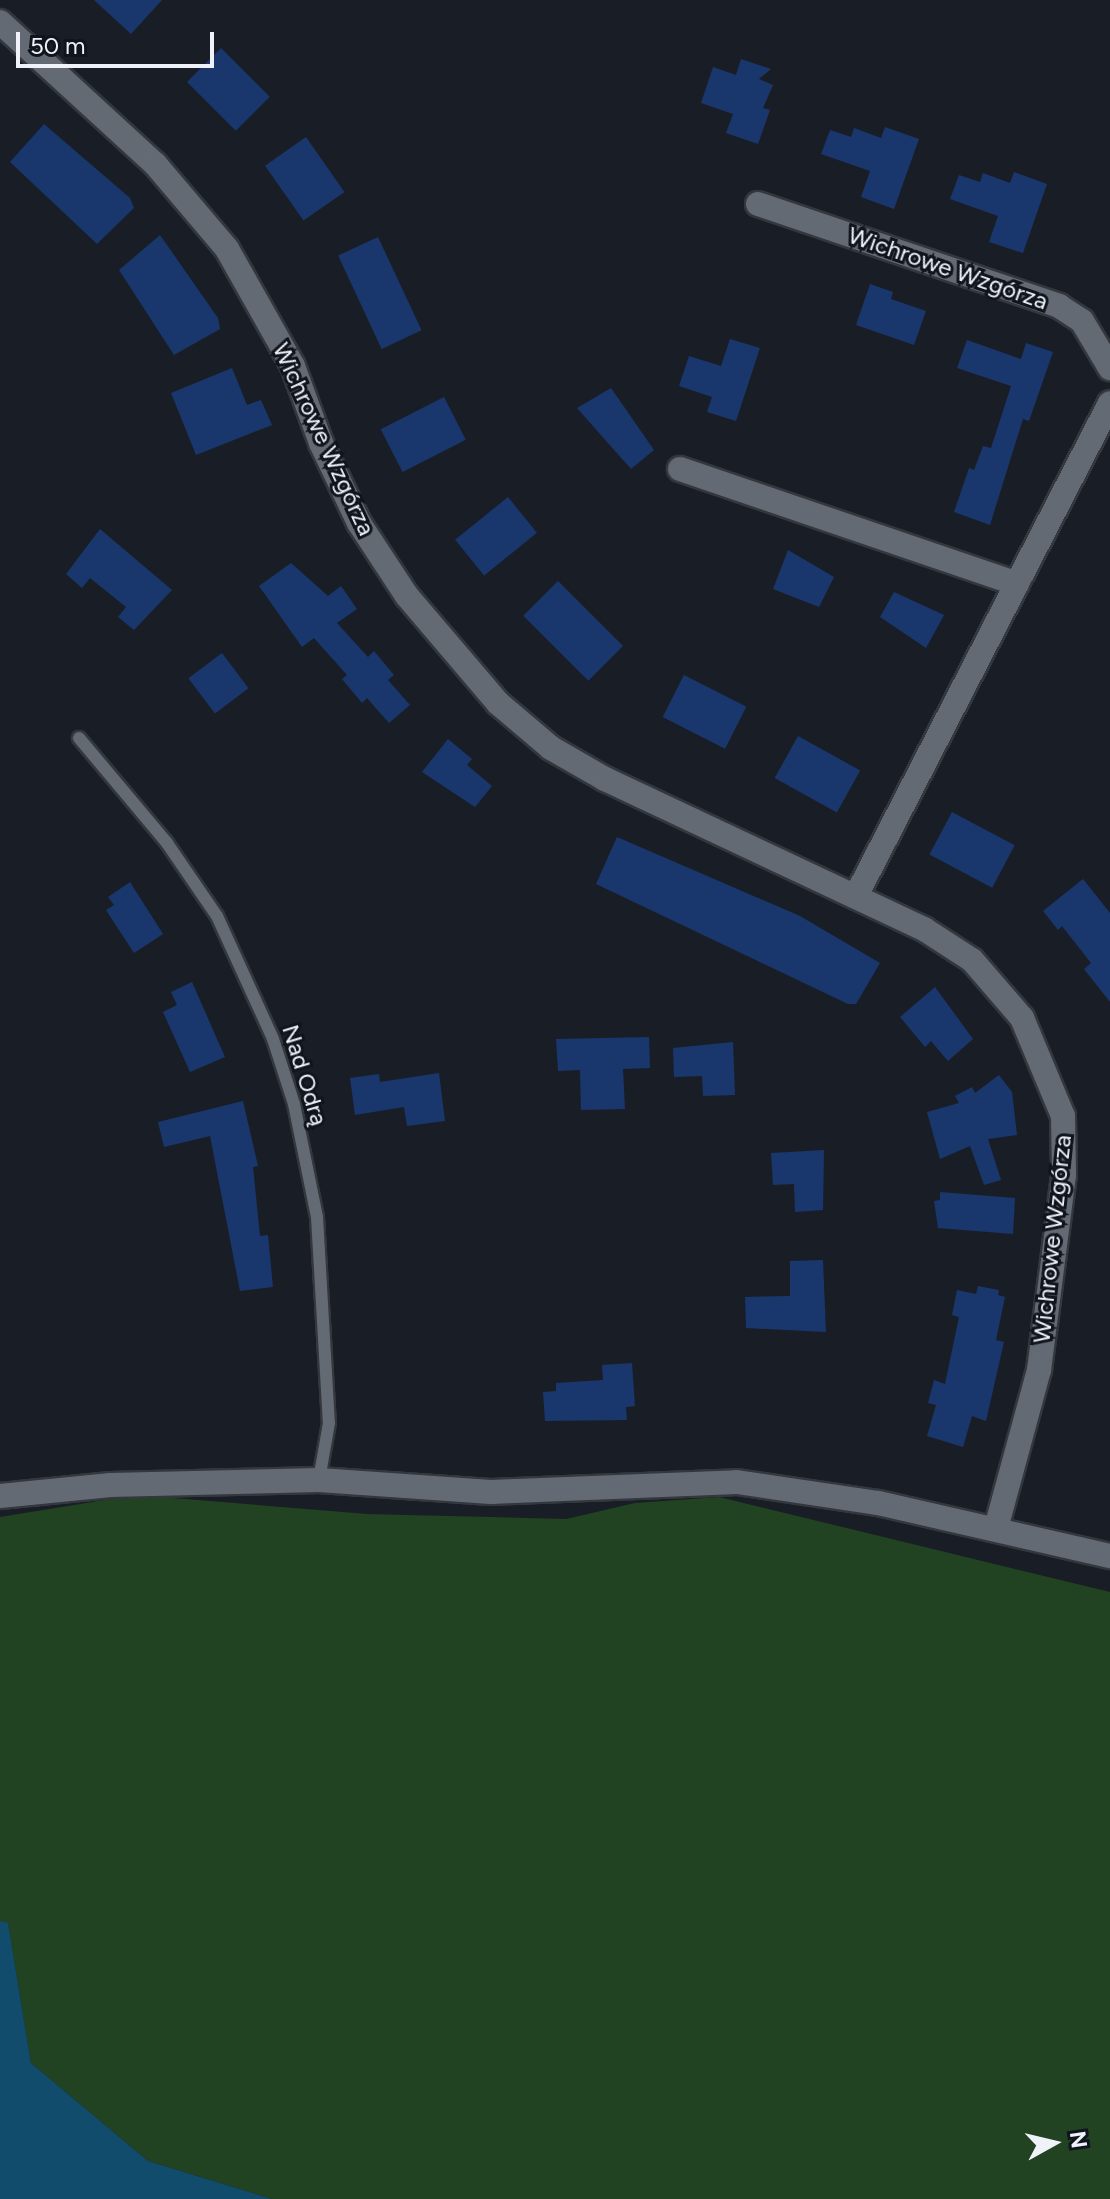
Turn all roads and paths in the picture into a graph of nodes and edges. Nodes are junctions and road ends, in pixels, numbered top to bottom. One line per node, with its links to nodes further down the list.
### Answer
1 (0, 22): 8 (street, Wichrowe Wzgórza)
2 (758, 204): 3 (street, Wichrowe Wzgórza)
3 (1110, 368)
4 (1110, 403): 6 (street)
5 (680, 469): 6 (street)
6 (1017, 584): 8 (street)
7 (79, 738): 9 (lane, Nad Odrą)
8 (857, 894): 11 (street, Wichrowe Wzgórza)
9 (319, 1480): 10 (street); 11 (street)
10 (0, 1496)
11 (996, 1528): 12 (street)
12 (1110, 1556)

